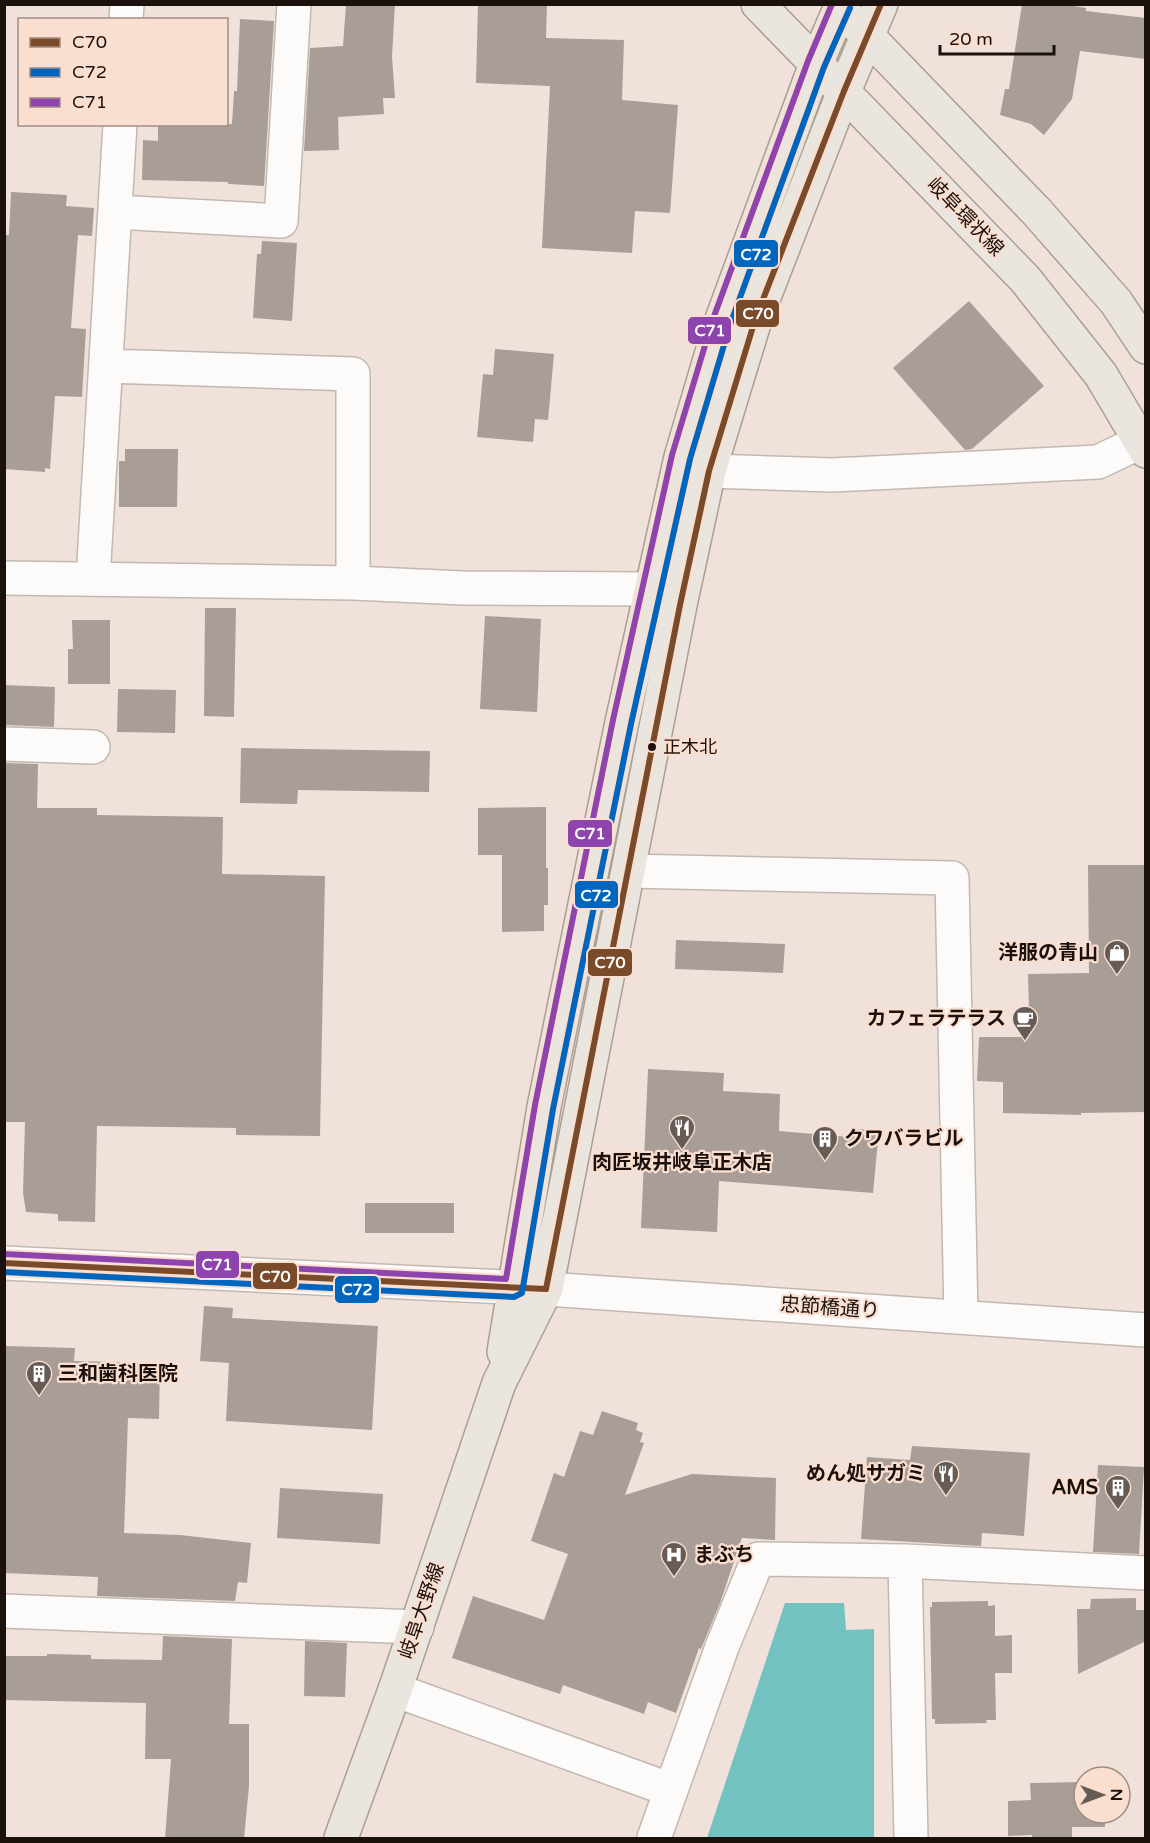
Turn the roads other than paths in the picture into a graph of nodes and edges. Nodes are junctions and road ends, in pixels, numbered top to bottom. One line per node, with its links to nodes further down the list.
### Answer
1 (294, 4): 9 (street)
2 (758, 4): 6 (main road, 岐阜環状線)
3 (880, 4): 5 (main road, 岐阜大野線)
4 (840, 6): 5 (main road); 6 (main road, 岐阜大野線)
5 (867, 34): 7 (main road, 岐阜大野線); 10 (main road)
6 (816, 64): 7 (main road, 岐阜環状線); 17 (main road, 岐阜大野線)
7 (844, 91): 12 (main road, 岐阜環状線); 13 (main road, 岐阜大野線)
8 (120, 126): 9 (street)
9 (115, 212): 11 (street)
10 (1146, 347)
11 (105, 366): 15 (street); 16 (street)
12 (1143, 446): 13 (street)
13 (709, 471): 20 (main road, 岐阜大野線)
14 (4, 578): 15 (street)
15 (93, 579): 16 (street)
16 (353, 583): 17 (street)
17 (652, 589): 22 (main road, 岐阜大野線)
18 (4, 744): 19 (street)
19 (93, 747)
20 (629, 871): 23 (main road, 岐阜大野線); 24 (street)
21 (4, 1263): 22 (street, 忠節橋通り)
22 (514, 1288): 23 (street, 忠節橋通り); 26 (main road, 岐阜大野線)
23 (546, 1289): 24 (street, 忠節橋通り); 26 (main road, 岐阜大野線)
24 (961, 1317): 25 (street, 忠節橋通り)
25 (1146, 1330)
26 (499, 1383): 30 (main road, 岐阜大野線)
27 (905, 1561): 28 (street); 32 (street); 35 (street)
28 (1146, 1572)
29 (4, 1611): 30 (street)
30 (417, 1627): 31 (main road, 岐阜大野線)
31 (395, 1690): 32 (street); 33 (main road, 岐阜大野線)
32 (671, 1790): 34 (street)
33 (341, 1839)
34 (654, 1839)
35 (911, 1839)

